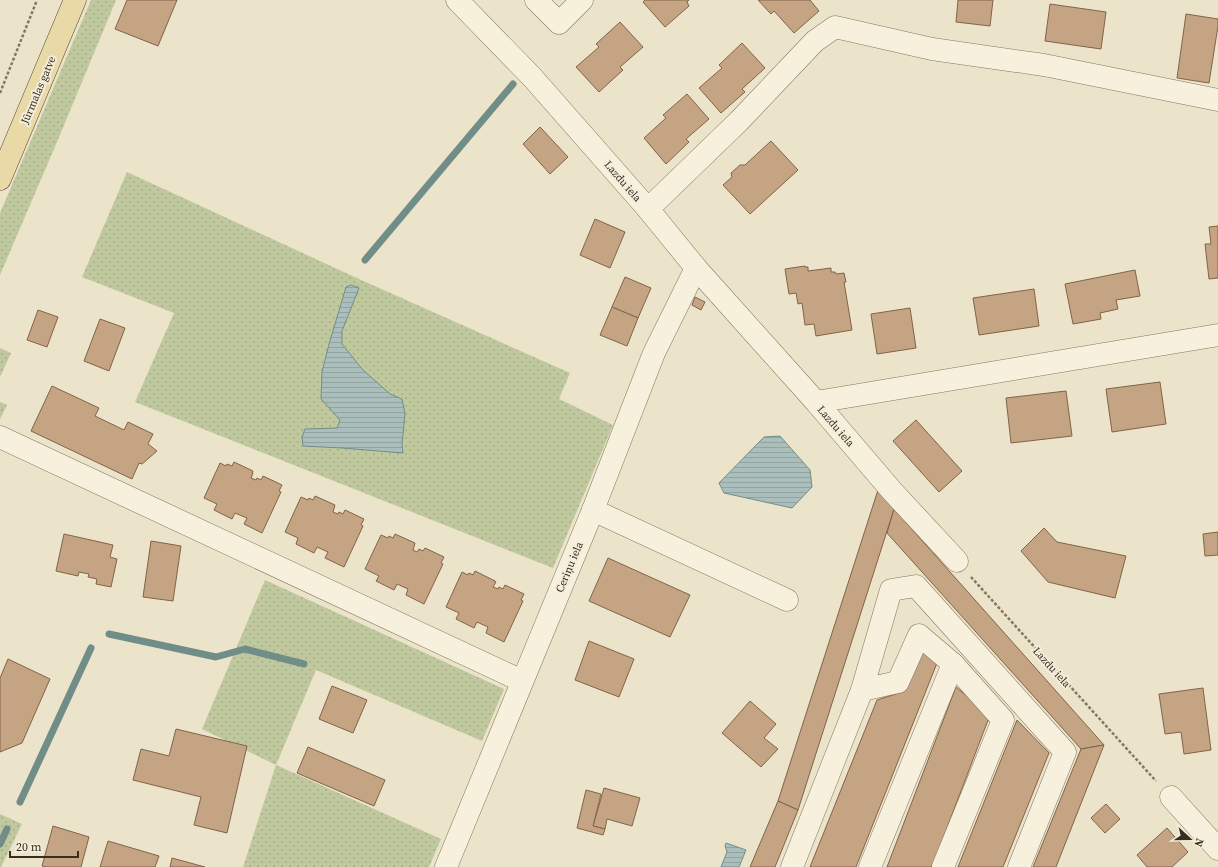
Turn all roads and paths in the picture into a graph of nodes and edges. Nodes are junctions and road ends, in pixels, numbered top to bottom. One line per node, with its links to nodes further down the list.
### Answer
1 (37, 0): 6 (path)
2 (75, 0): 8 (main road, Jūrmalas gatve)
3 (457, 0): 9 (street, Lazdu iela)
4 (536, 0): 5 (street)
5 (582, 0)
6 (0, 93)
7 (1218, 100): 9 (street)
8 (0, 179)
9 (648, 209): 10 (street, Lazdu iela)
10 (696, 268): 12 (street, Lazdu iela); 14 (street, Ceriņu iela)
11 (1218, 335): 12 (street)
12 (816, 402): 15 (street, Lazdu iela)
13 (0, 437): 18 (street)
14 (593, 510): 16 (street); 18 (street, Ceriņu iela)
15 (957, 561): 20 (path, Lazdu iela)
16 (787, 600)
17 (953, 664): 19 (street); 24 (street); 25 (street)
18 (522, 681): 22 (street, Ceriņu iela)
19 (862, 690): 23 (street); 26 (street)
20 (1171, 798): 21 (street)
21 (1218, 849)
22 (446, 867)
23 (792, 867)
24 (870, 867)
25 (943, 867)
26 (1019, 867)

